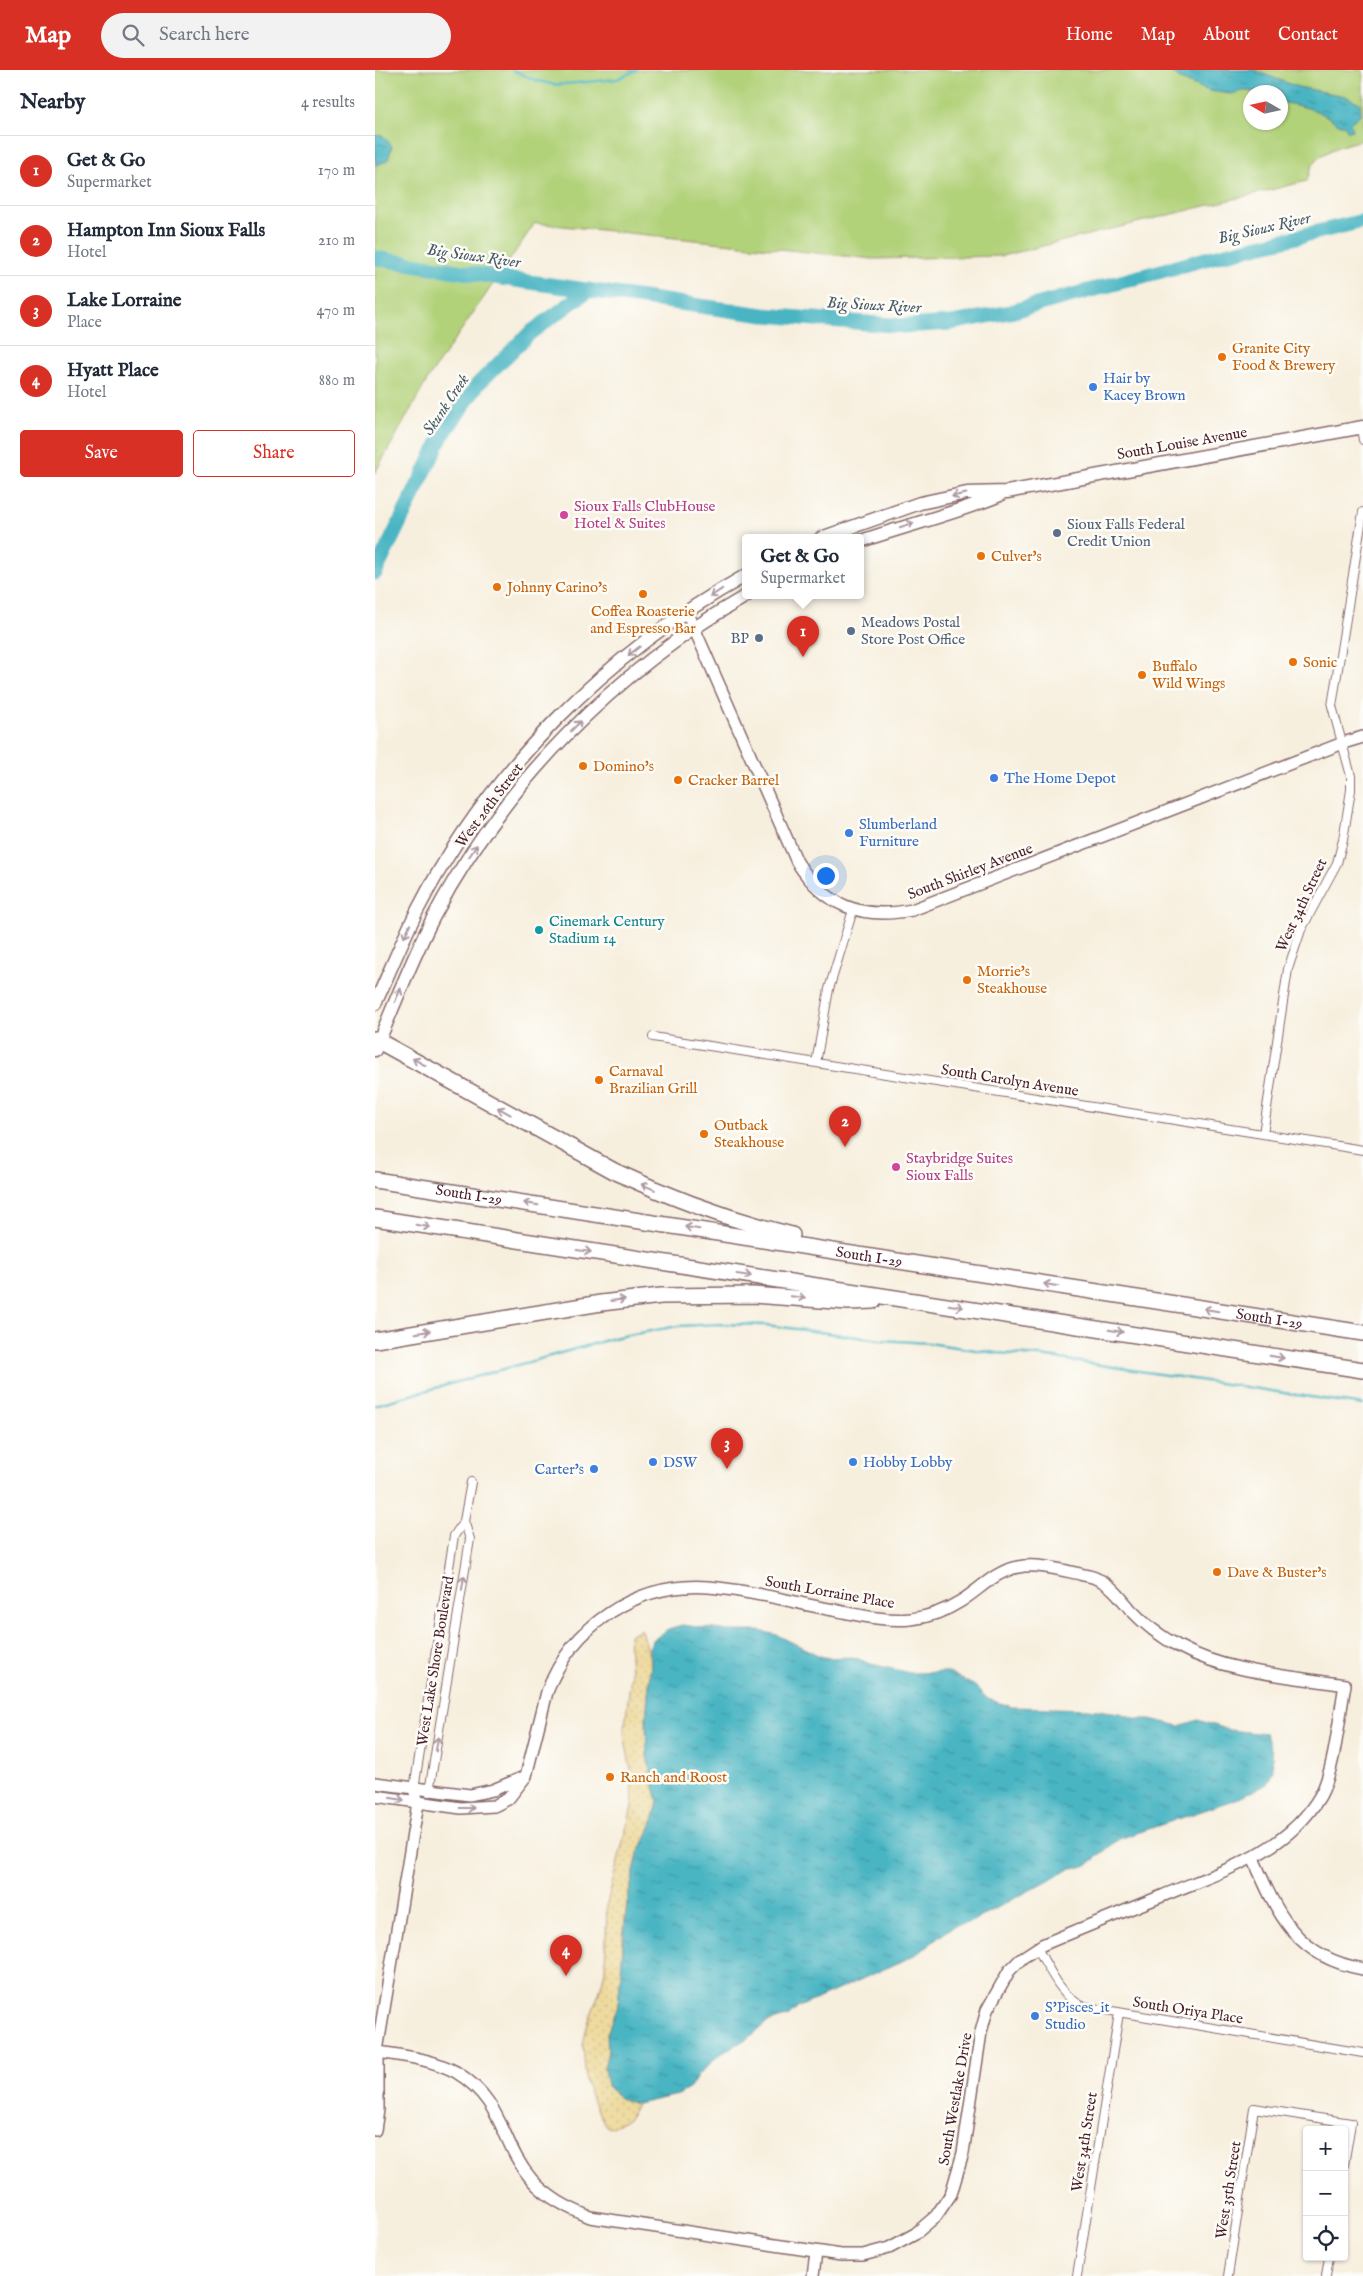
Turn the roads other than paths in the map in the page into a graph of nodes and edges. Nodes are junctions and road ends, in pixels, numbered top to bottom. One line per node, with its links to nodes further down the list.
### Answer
1 (1362, 431): 2 (main road, South Louise Avenue)
2 (1007, 492): 4 (main road, South Louise Avenue, one-way to 4); 5 (main road, South Louise Avenue, one-way to 2)
3 (1363, 512): 11 (street, West 34th Street)
4 (832, 534)
5 (864, 540)
6 (742, 578): 8 (main road, one-way to 8)
7 (742, 598): 9 (main road)
8 (687, 612): 9 (street, South Shirley Avenue); 13 (main road, West 26th Street, one-way to 13)
9 (694, 628): 12 (street, South Shirley Avenue); 15 (main road, West 26th Street, one-way to 9)
10 (1363, 737): 11 (street, South Shirley Avenue)
11 (1343, 743): 12 (street, South Shirley Avenue); 17 (street, West 34th Street)
12 (853, 910): 16 (street)
13 (375, 1004)
14 (653, 1037): 16 (street, South Carolyn Avenue)
15 (377, 1043): 21 (highway, one-way to 15)
16 (816, 1063): 17 (street, South Carolyn Avenue)
17 (1263, 1134): 18 (street, South Carolyn Avenue)
18 (1363, 1150)
19 (375, 1180): 21 (highway, South I-29, one-way to 19)
20 (375, 1218): 22 (highway, one-way to 22)
21 (879, 1257): 23 (highway, South I-29, one-way to 21)
22 (907, 1299): 24 (highway, one-way to 22); 25 (highway, one-way to 25)
23 (1363, 1333)
24 (375, 1340)
25 (1363, 1370)
26 (471, 1482): 27 (street, West Lake Shore Boulevard)
27 (464, 1521): 31 (street, West Lake Shore Boulevard); 32 (street, West Lake Shore Boulevard, one-way to 27)
28 (1345, 1685): 29 (street, South Lorraine Place); 35 (street, South Westlake Drive)
29 (526, 1776): 32 (street); 34 (street, South Lorraine Place, one-way to 29)
30 (375, 1783): 31 (street)
31 (414, 1789): 32 (street); 34 (street, West Lake Shore Boulevard)
32 (429, 1792): 34 (street)
33 (375, 1796): 34 (street, South Lorraine Place, one-way to 34)
34 (419, 1803): 40 (street, West Lake Shore Boulevard)
35 (1253, 1858): 36 (street, South Westlake Drive); 37 (street)
36 (1037, 1948): 38 (street, South Oriya Place); 43 (street, South Westlake Drive)
37 (1363, 1969)
38 (1119, 2013): 39 (street, South Oriya Place); 46 (street, West 34th Street)
39 (1363, 2053)
40 (376, 2055): 41 (street, West Lake Shore Boulevard); 43 (street, South Westlake Drive)
41 (375, 2130)
42 (1348, 2141): 47 (street, West 35th Street)
43 (817, 2252): 45 (street)
44 (1328, 2261): 48 (street)
45 (813, 2276)
46 (1077, 2276)
47 (1228, 2276)
48 (1326, 2276)

